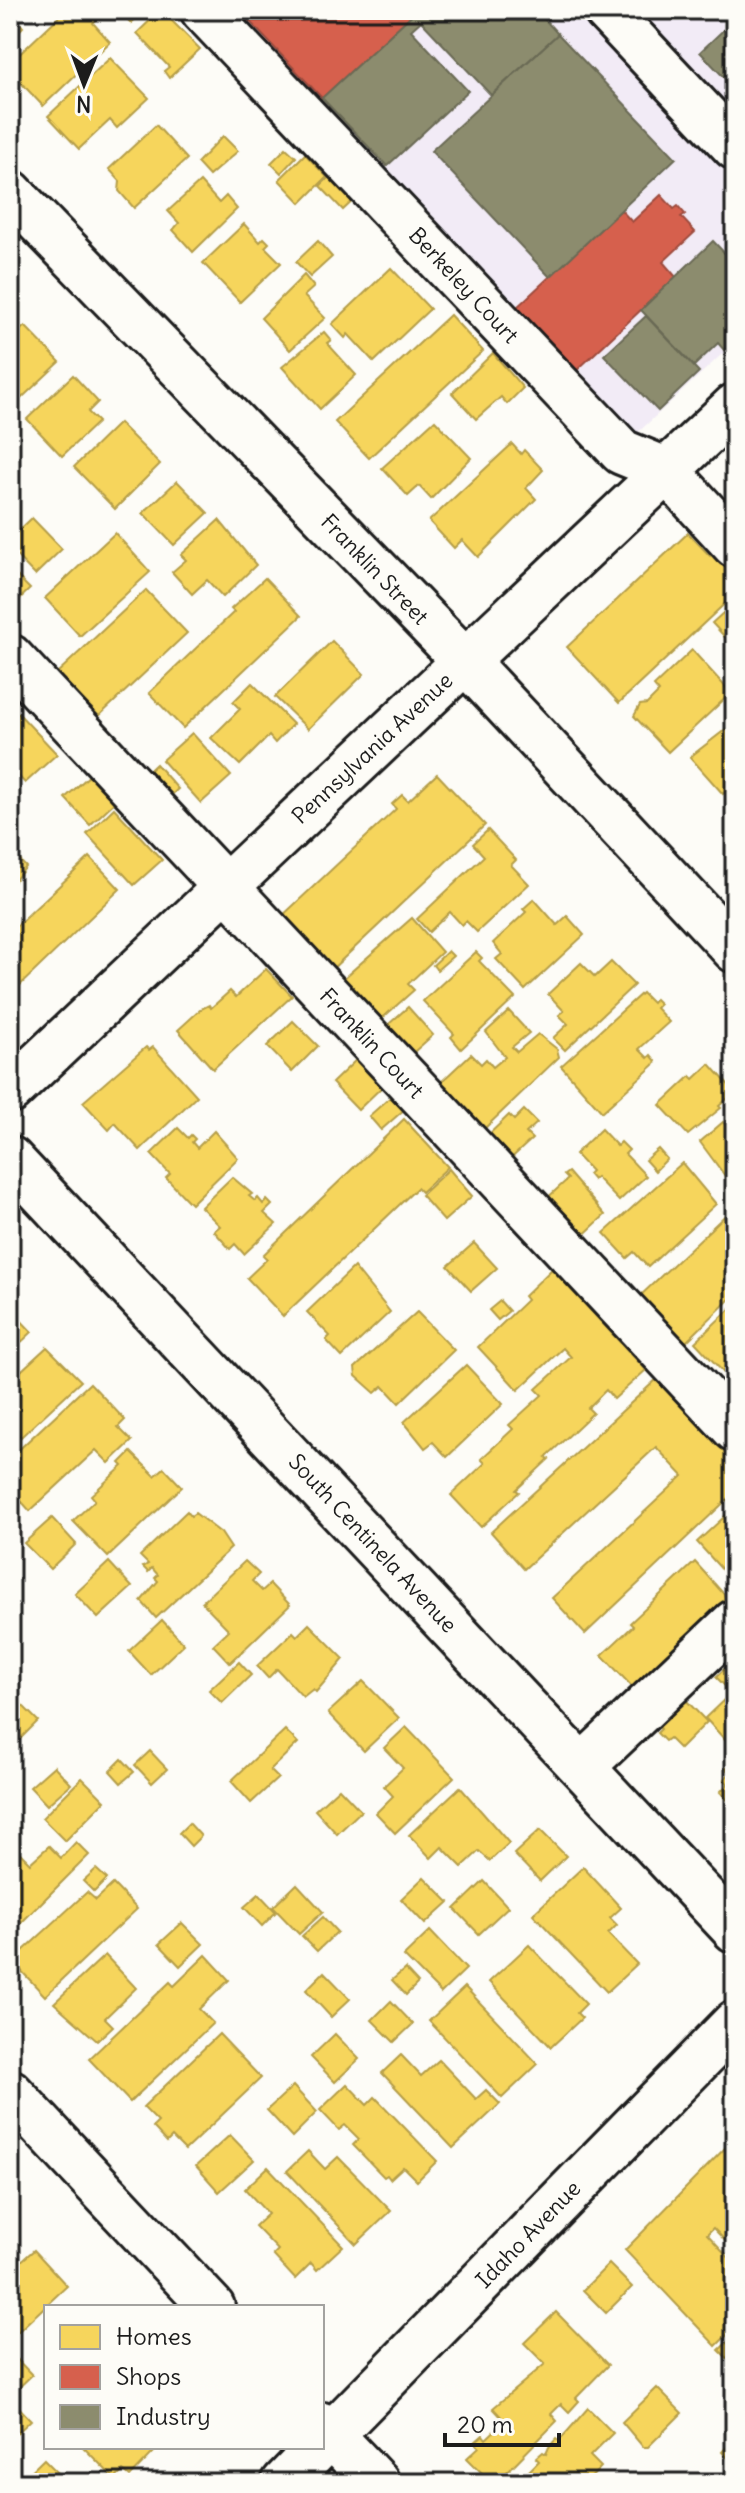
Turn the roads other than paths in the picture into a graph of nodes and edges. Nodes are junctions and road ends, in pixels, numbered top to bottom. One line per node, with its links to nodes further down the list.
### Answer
1 (203, 10): 6 (street, Berkeley Court)
2 (616, 14): 3 (street)
3 (735, 147)
4 (10, 192): 9 (street, Franklin Street)
5 (735, 406): 6 (street, Pennsylvania Avenue)
6 (666, 470): 7 (street, Berkeley Court); 9 (street, Pennsylvania Avenue)
7 (735, 545)
8 (10, 657): 10 (street, Franklin Court)
9 (465, 661): 10 (street, Pennsylvania Avenue); 11 (street, Franklin Street)
10 (224, 886): 12 (street, Pennsylvania Avenue); 14 (street, Franklin Court)
11 (735, 950)
12 (10, 1091)
13 (10, 1159): 16 (street, South Centinela Avenue)
14 (735, 1429)
15 (735, 1622): 16 (street)
16 (583, 1766): 17 (street, South Centinela Avenue)
17 (735, 1930)
18 (735, 2023): 21 (street, Idaho Avenue)
19 (10, 2092): 20 (street)
20 (210, 2305)
21 (324, 2438): 24 (street)
22 (314, 2449): 23 (street, Idaho Avenue)
23 (284, 2483)
24 (377, 2483)

